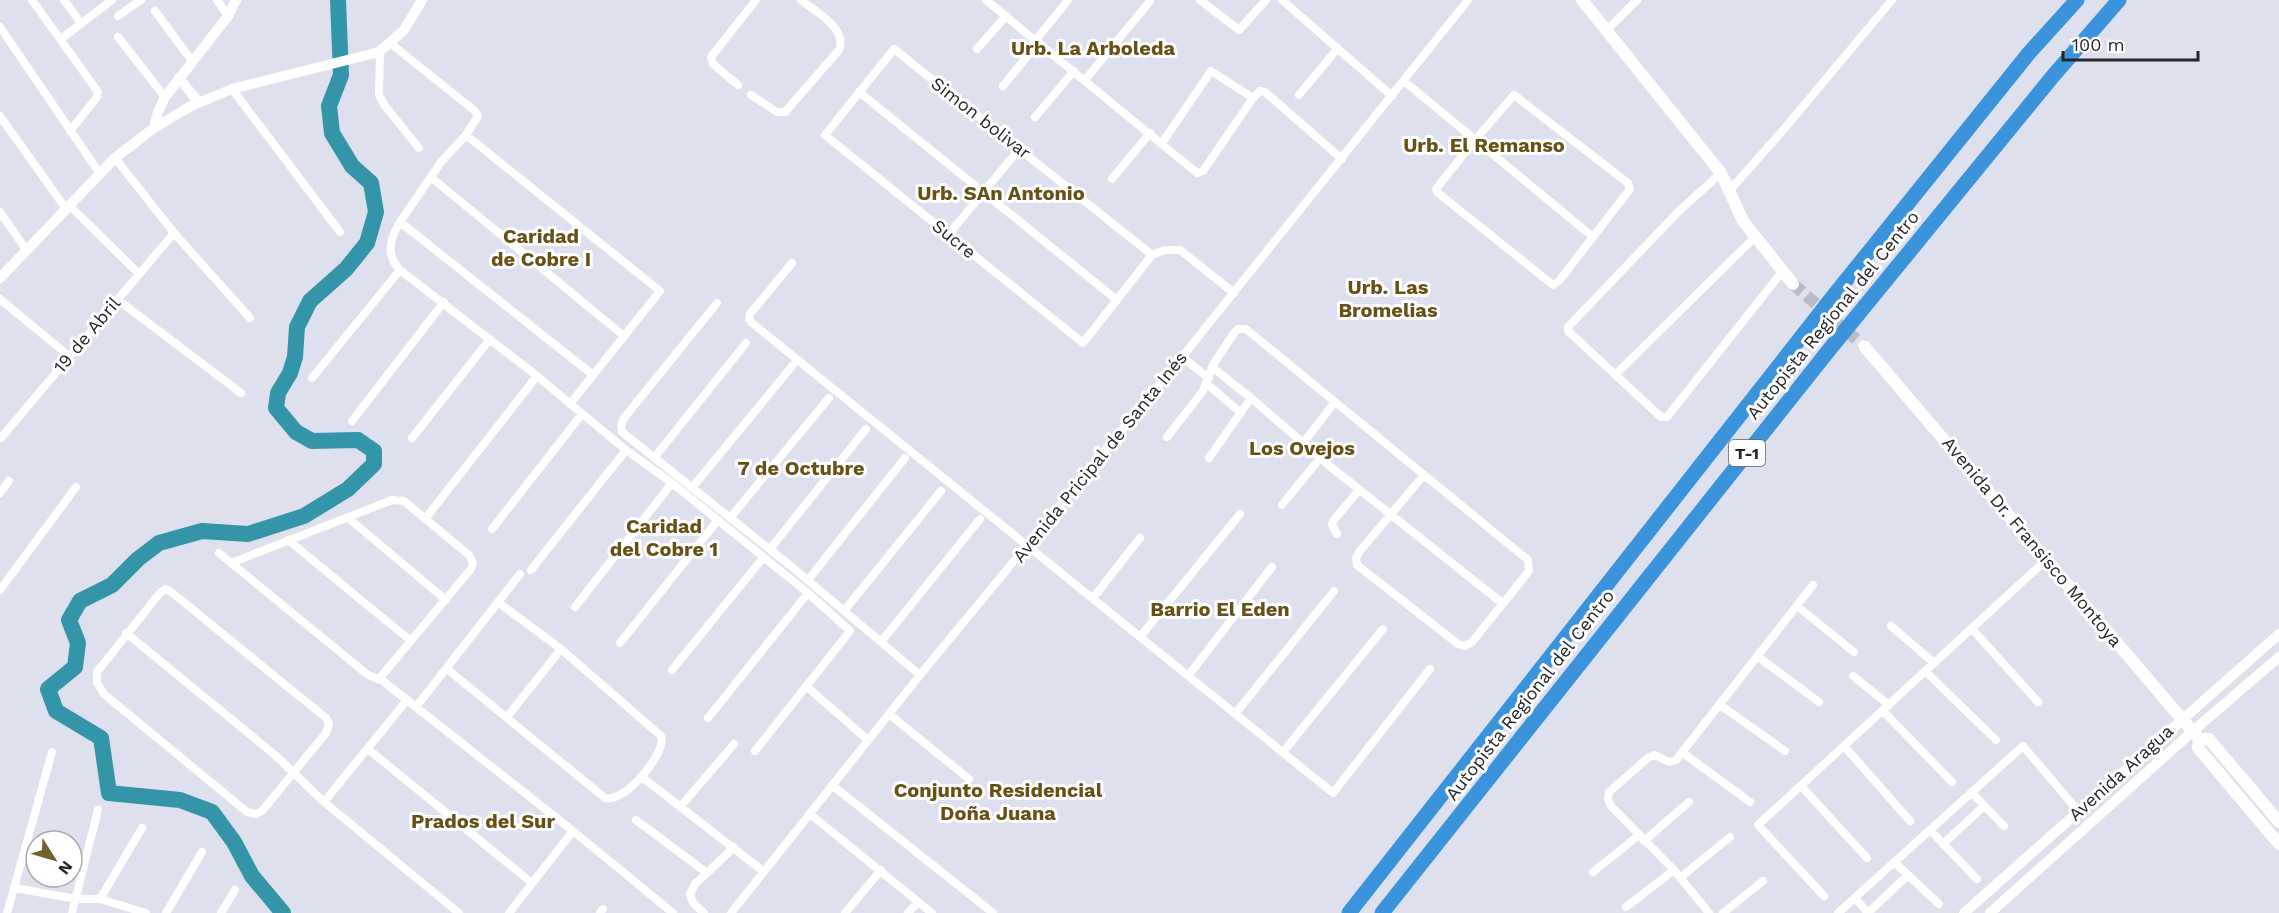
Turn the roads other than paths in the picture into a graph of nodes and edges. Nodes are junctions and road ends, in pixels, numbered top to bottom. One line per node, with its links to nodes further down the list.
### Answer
1 (32, 0): 31 (street)
2 (64, 0): 27 (street)
3 (112, 0): 22 (street)
4 (141, 0): 24 (street)
5 (217, 0): 25 (street)
6 (236, 0): 25 (street)
7 (422, 0): 33 (street)
8 (756, 0): 42 (street)
9 (801, 0): 46 (street)
10 (1068, 0): 32 (street)
11 (1200, 0): 12 (street)
12 (1266, 0)
13 (1282, 0): 34 (street)
14 (1468, 0): 41 (street, Avenida Pricipal de Santa Inés)
15 (1582, 0): 29 (main road)
16 (1637, 0): 29 (street)
17 (1892, 0): 68 (street)
18 (2078, 0): 272 (highway, Autopista Regional del Centro / T-1)
19 (2119, 0): 273 (highway, Autopista Regional del Centro / T-1)
20 (988, 1): 26 (street)
21 (1150, 1): 40 (street)
22 (98, 4): 27 (street)
23 (155, 11): 37 (street)
24 (118, 16)
25 (228, 16): 37 (street)
26 (1005, 16): 32 (street); 35 (street)
27 (80, 22): 31 (street)
28 (0, 27): 55 (street)
29 (1607, 30): 64 (main road)
30 (118, 38): 49 (street)
31 (61, 39): 55 (street)
32 (1037, 41): 38 (street); 43 (street)
33 (390, 43): 36 (street); 57 (street)
34 (1338, 48): 47 (street); 48 (street)
35 (977, 49)
36 (380, 51): 44 (street); 60 (street)
37 (192, 62): 39 (street)
38 (1074, 71): 40 (street); 53 (street)
39 (179, 78): 49 (street); 51 (street)
40 (1084, 80): 56 (street)
41 (1404, 81): 48 (street, Avenida Pricipal de Santa Inés); 58 (street)
42 (738, 85)
43 (1004, 86)
44 (232, 89): 51 (street); 73 (street)
45 (859, 92): 61 (street, Simon bolivar); 69 (street); 75 (street, Sucre)
46 (751, 95)
47 (1299, 95)
48 (1392, 96): 63 (street, Avenida Pricipal de Santa Inés)
49 (165, 97): 54 (street)
50 (1253, 98): 59 (street); 59 (street); 63 (street)
51 (198, 103): 54 (street)
52 (0, 116): 70 (street)
53 (1035, 117)
54 (154, 128): 62 (street)
55 (70, 131): 65 (street)
56 (1150, 133): 59 (street); 67 (street)
57 (466, 135): 66 (street); 93 (street)
58 (1475, 140): 76 (street); 76 (street); 76 (street)
59 (1162, 143)
60 (419, 148)
61 (1020, 148): 69 (street); 79 (street, Simon bolivar)
62 (115, 158): 65 (street); 74 (street)
63 (1342, 159): 86 (street, Avenida Pricipal de Santa Inés)
64 (1721, 173): 68 (main road); 101 (street)
65 (100, 174): 70 (street)
66 (432, 178): 72 (street); 93 (street)
67 (1112, 179)
68 (1730, 190): 77 (main road)
69 (984, 191): 75 (street); 89 (street)
70 (68, 207): 78 (street); 83 (street)
71 (0, 212): 78 (street)
72 (400, 222): 81 (street); 102 (street)
73 (340, 232)
74 (174, 233): 83 (street, 19 de Abril); 92 (street)
75 (949, 234): 89 (street, Sucre)
76 (1593, 237)
77 (1754, 238): 82 (main road); 101 (street)
78 (27, 251): 84 (street)
79 (1152, 255): 86 (street); 89 (street)
80 (792, 263): 144 (street)
81 (400, 270): 90 (street); 104 (street)
82 (1782, 272): 85 (main road); 101 (street)
83 (138, 273): 88 (street, 19 de Abril)
84 (0, 278)
85 (1793, 284)
86 (1234, 293): 98 (street, Avenida Pricipal de Santa Inés)
87 (0, 299): 97 (street)
88 (118, 300): 97 (street, 19 de Abril); 106 (street)
89 (1117, 300)
90 (444, 302): 94 (street); 113 (street)
91 (717, 303): 120 (street)
92 (250, 318)
93 (624, 336): 102 (street)
94 (490, 339): 103 (street); 117 (street)
95 (746, 343): 120 (street)
96 (1864, 346): 148 (main road, Avenida Dr. Fransisco Montoya)
97 (69, 356): 116 (street, 19 de Abril)
98 (1182, 357): 105 (street); 144 (street, Avenida Pricipal de Santa Inés)
99 (793, 365): 128 (street)
100 (1212, 367): 105 (street); 108 (street); 109 (street)
101 (1616, 374)
102 (593, 375): 110 (street)
103 (537, 376): 110 (street); 137 (street)
104 (312, 378)
105 (1208, 381): 111 (street); 115 (street)
106 (241, 393)
107 (830, 398): 136 (street)
108 (1251, 398): 111 (street); 118 (street)
109 (1335, 402): 118 (street); 124 (street)
110 (570, 404): 112 (street)
111 (1241, 413): 123 (street)
112 (582, 414): 119 (street); 140 (street)
113 (352, 422)
114 (867, 429): 145 (street)
115 (1167, 437)
116 (2, 438)
117 (412, 438)
118 (1303, 443): 122 (street)
119 (626, 450): 126 (street); 151 (street)
120 (654, 458): 128 (street)
121 (905, 458): 153 (street)
122 (1320, 458): 129 (street); 132 (street)
123 (1209, 459)
124 (1424, 475): 134 (street); 161 (street)
125 (9, 481): 131 (street)
126 (672, 483): 139 (street); 163 (street)
127 (76, 487): 154 (street)
128 (692, 488): 136 (street)
129 (1359, 490): 134 (street); 141 (street)
130 (941, 491): 164 (street)
131 (0, 493)
132 (1282, 505)
133 (1240, 514): 170 (street)
134 (1390, 515): 161 (street); 161 (street)
135 (347, 517): 137 (street); 143 (street); 159 (street)
136 (730, 518): 145 (street)
137 (425, 519): 159 (street)
138 (980, 519): 172 (street)
139 (718, 520): 147 (street); 173 (street)
140 (492, 529)
141 (1337, 534)
142 (1140, 538): 158 (street)
143 (288, 540): 149 (street); 171 (street)
144 (1028, 546): 158 (street); 183 (street, Avenida Pricipal de Santa Inés)
145 (770, 549): 153 (street)
146 (219, 553): 149 (street)
147 (763, 558): 157 (street); 181 (street)
148 (2046, 560): 167 (street); 198 (main road, Avenida Dr. Fransisco Montoya)
149 (231, 563): 186 (street)
150 (1272, 567): 184 (street)
151 (531, 570)
152 (520, 574): 160 (street)
153 (808, 580): 164 (street)
154 (1, 585)
155 (1813, 585): 162 (street)
156 (1334, 591): 195 (street)
157 (808, 593): 187 (street); 197 (street)
158 (1094, 597): 170 (street)
159 (446, 600): 171 (street)
160 (499, 603): 174 (street); 179 (street)
161 (1502, 603)
162 (1797, 606): 175 (street); 176 (street)
163 (575, 607)
164 (844, 611): 172 (street)
165 (1891, 626): 178 (street)
166 (1383, 629): 208 (street)
167 (1972, 629): 178 (street); 190 (street)
168 (126, 633): 210 (street); 210 (street); 210 (street)
169 (2279, 634): 198 (street, Avenida Aragua)
170 (1140, 637): 184 (street)
171 (411, 641): 186 (street)
172 (881, 642): 183 (street)
173 (620, 643)
174 (561, 649): 196 (street); 211 (street)
175 (1854, 652)
176 (1757, 656): 189 (street); 191 (street)
177 (2279, 657): 199 (street, Avenida Aragua)
178 (1934, 663): 182 (street)
179 (447, 669): 192 (street); 196 (street)
180 (1430, 669): 208 (street)
181 (672, 670)
182 (1925, 671): 193 (street); 201 (street)
183 (920, 675): 194 (street, Avenida Pricipal de Santa Inés)
184 (1188, 676): 195 (street)
185 (1852, 676): 193 (street)
186 (379, 680): 188 (street)
187 (806, 686): 200 (street); 205 (street)
188 (407, 700): 192 (street); 204 (street)
189 (1820, 702)
190 (2038, 702)
191 (1720, 705): 206 (street); 209 (street)
192 (416, 707): 231 (street)
193 (1886, 708): 203 (street); 213 (street)
194 (889, 714): 200 (street, Avenida Pricipal de Santa Inés); 212 (street)
195 (1235, 714): 208 (street)
196 (507, 717): 211 (street)
197 (708, 718)
198 (2182, 718): 199 (main road, Avenida Dr. Fransisco Montoya); 223 (street, Avenida Aragua)
199 (2196, 735): 227 (main road, Avenida Dr. Fransisco Montoya); 235 (main road, Avenida Dr. Fransisco Montoya); 279 (street, Avenida Aragua)
200 (868, 740): 214 (street, Avenida Pricipal de Santa Inés)
201 (1996, 740)
202 (734, 744): 220 (street)
203 (1844, 746): 215 (street); 226 (street)
204 (368, 749): 217 (street); 248 (street)
205 (756, 751)
206 (1785, 751)
207 (52, 752): 249 (street)
208 (1283, 752)
209 (1683, 753): 219 (street); 233 (street)
210 (292, 773): 217 (street)
211 (642, 777): 220 (street)
212 (969, 779)
213 (1952, 782)
214 (832, 785): 224 (street, Avenida Pricipal de Santa Inés); 271 (street)
215 (1801, 786): 238 (street); 251 (street)
216 (1971, 792): 221 (street); 223 (street); 230 (street)
217 (324, 802): 263 (street)
218 (1689, 802): 233 (street)
219 (1750, 802)
220 (681, 806): 236 (street)
221 (1984, 806): 228 (street); 234 (street)
222 (98, 810): 253 (street)
223 (2078, 811): 278 (street, Avenida Aragua)
224 (810, 814): 240 (street); 241 (street, Avenida Pricipal de Santa Inés)
225 (636, 820): 243 (street)
226 (1910, 820)
227 (2279, 822)
228 (2004, 826)
229 (142, 828): 254 (street)
230 (1930, 830): 234 (street); 239 (street)
231 (573, 831): 248 (street); 265 (street)
232 (1730, 837): 244 (street)
233 (1642, 838): 242 (street); 244 (street)
234 (1943, 844): 246 (street)
235 (2279, 844)
236 (734, 847): 241 (street); 243 (street)
237 (202, 852): 261 (street)
238 (1867, 858)
239 (1894, 862): 245 (street); 252 (street)
240 (881, 870): 255 (street); 268 (street)
241 (763, 871): 267 (street, Avenida Pricipal de Santa Inés)
242 (1593, 872)
243 (707, 873): 266 (street)
244 (1677, 874): 257 (street); 274 (street)
245 (1908, 875): 256 (street); 277 (street)
246 (1977, 879)
247 (1763, 881): 275 (street)
248 (532, 883): 264 (street)
249 (15, 888): 253 (street); 258 (street)
250 (235, 890): 262 (street)
251 (1824, 896)
252 (1854, 898): 276 (street); 277 (street)
253 (76, 899): 254 (street); 259 (street)
254 (100, 899): 260 (street)
255 (918, 902): 269 (street); 270 (street)
256 (1939, 904)
257 (1626, 907)
258 (7, 913)
259 (72, 913)
260 (145, 913)
261 (166, 913)
262 (221, 913)
263 (459, 913)
264 (508, 913)
265 (673, 913)
266 (704, 913)
267 (731, 913)
268 (845, 913)
269 (908, 913)
270 (932, 913)
271 (993, 913)
272 (1349, 913)
273 (1382, 913)
274 (1709, 913)
275 (1723, 913)
276 (1838, 913)
277 (1868, 913)
278 (1964, 913)
279 (1990, 913)

